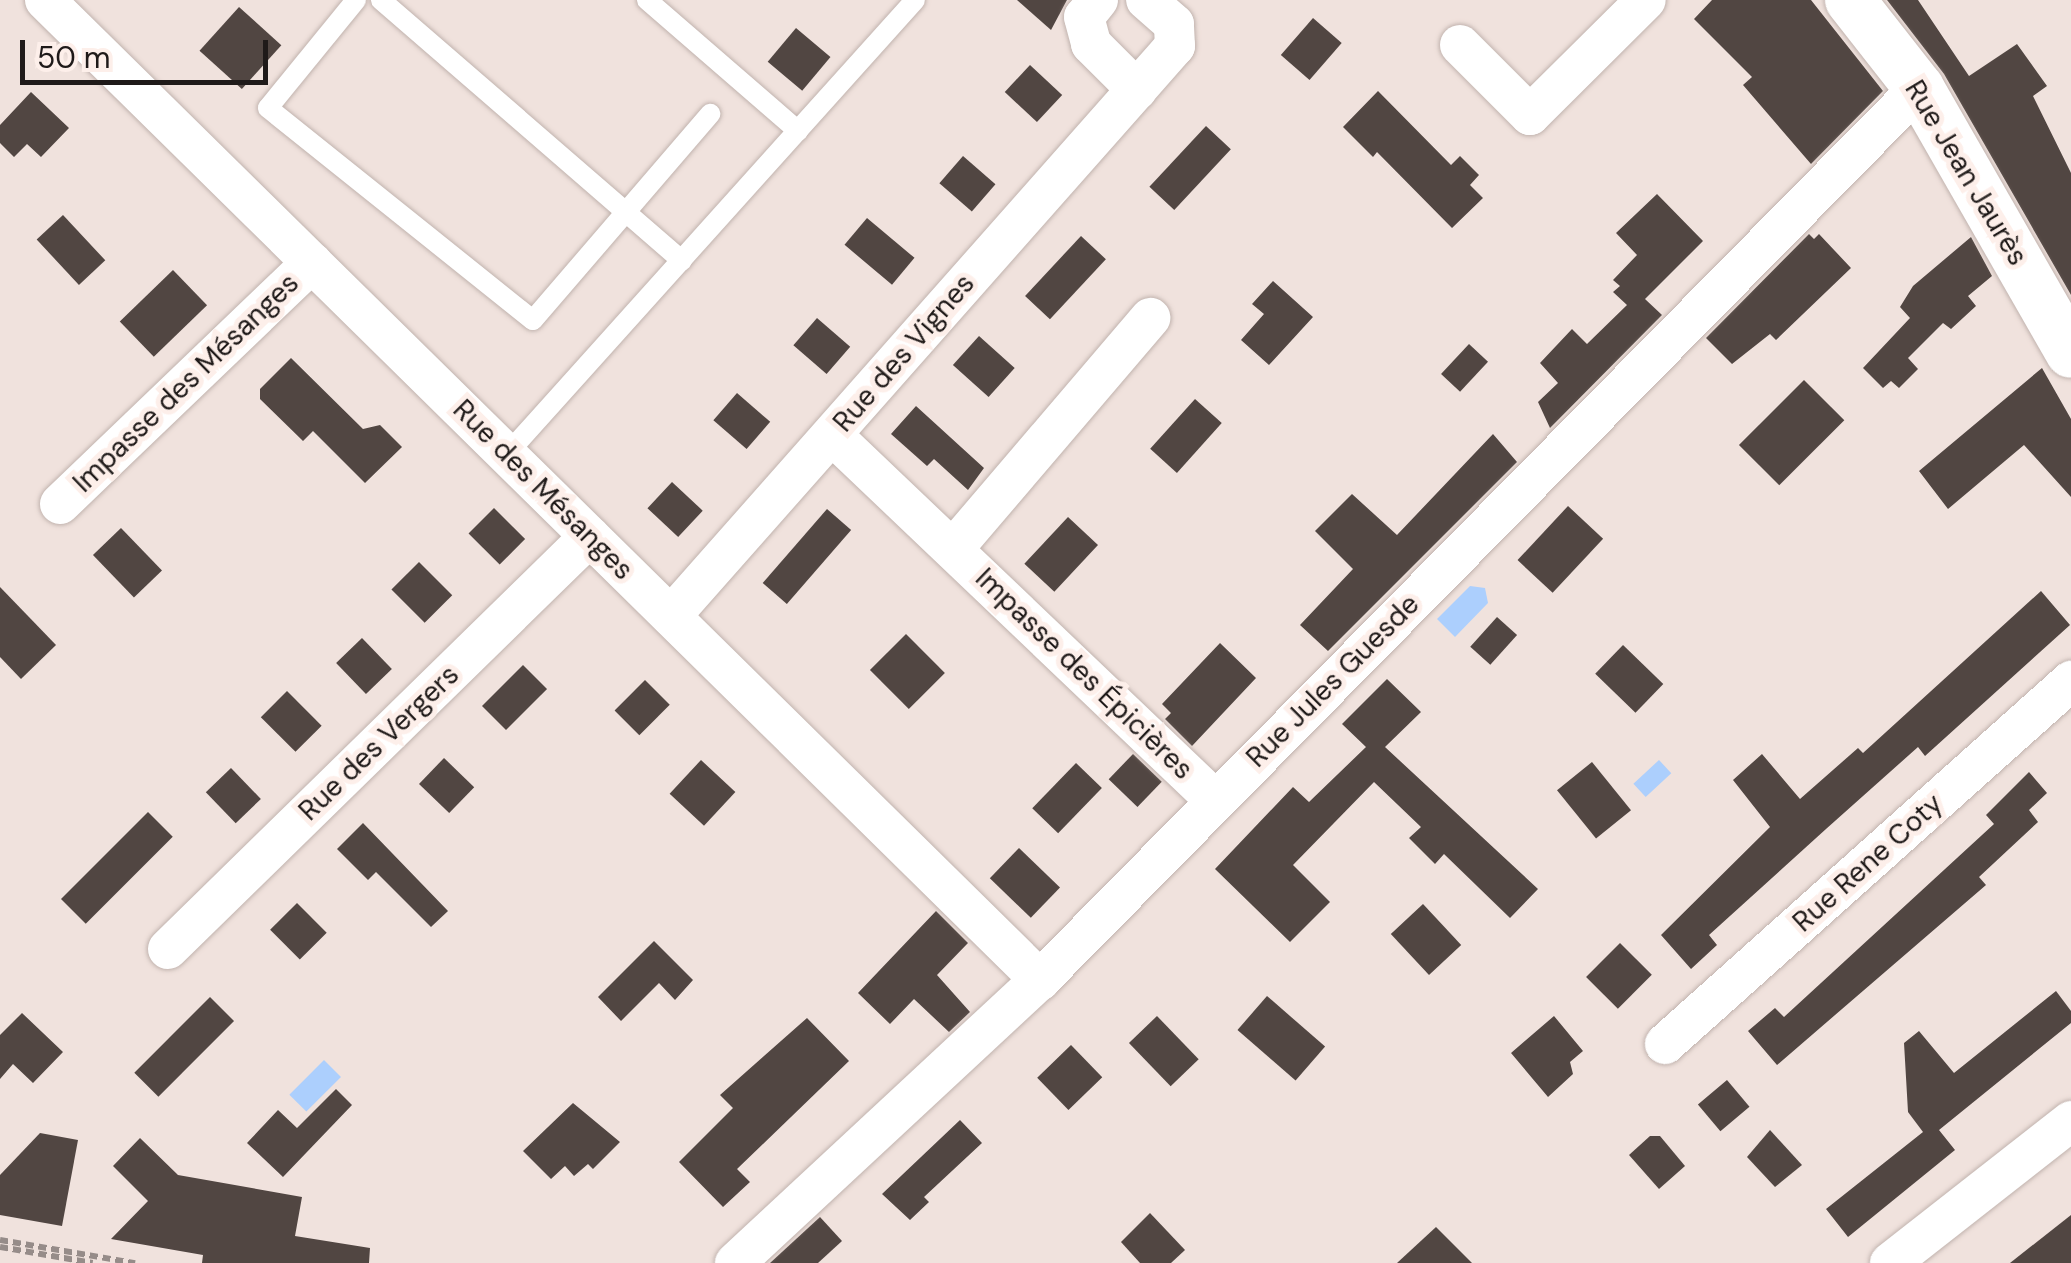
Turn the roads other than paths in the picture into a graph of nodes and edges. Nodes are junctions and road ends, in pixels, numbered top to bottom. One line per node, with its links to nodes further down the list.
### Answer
1 (45, 0): 17 (street, Rue des Mésanges)
2 (356, 0): 15 (lane)
3 (380, 0): 15 (lane)
4 (647, 0): 14 (lane)
5 (915, 0): 14 (lane)
6 (1098, 0): 12 (street)
7 (1146, 0): 12 (street, Rue des Vignes)
8 (1646, 0): 10 (street)
9 (1850, 0): 11 (street, Rue Jean Jaurès)
10 (1460, 44)
11 (1919, 88): 19 (street, Rue Jean Jaurès); 27 (street, Rue Jules Guesde)
12 (1137, 90): 20 (street, Rue des Vignes)
13 (710, 114): 15 (lane)
14 (798, 131): 16 (lane)
15 (627, 211): 16 (lane)
16 (682, 260): 21 (lane)
17 (312, 262): 21 (street, Rue des Mésanges); 22 (street, Impasse des Mésanges)
18 (1150, 318): 24 (street, Impasse des Épicières)
19 (2071, 354)
20 (832, 435): 24 (street, Impasse des Épicières); 25 (street, Rue des Vignes)
21 (507, 454): 23 (street, Rue des Mésanges)
22 (60, 504)
23 (590, 536): 25 (street, Rue des Mésanges); 28 (street, Rue des Vergers)
24 (953, 550): 27 (street, Impasse des Épicières)
25 (671, 616): 29 (street, Rue des Mésanges)
26 (2071, 681): 30 (street, Rue Rene Coty)
27 (1216, 800): 29 (street, Rue Jules Guesde)
28 (168, 949)
29 (1040, 980): 32 (street, Rue Jules Guesde)
30 (1665, 1044)
31 (2071, 1121): 33 (street)
32 (735, 1263)
33 (1890, 1263)

